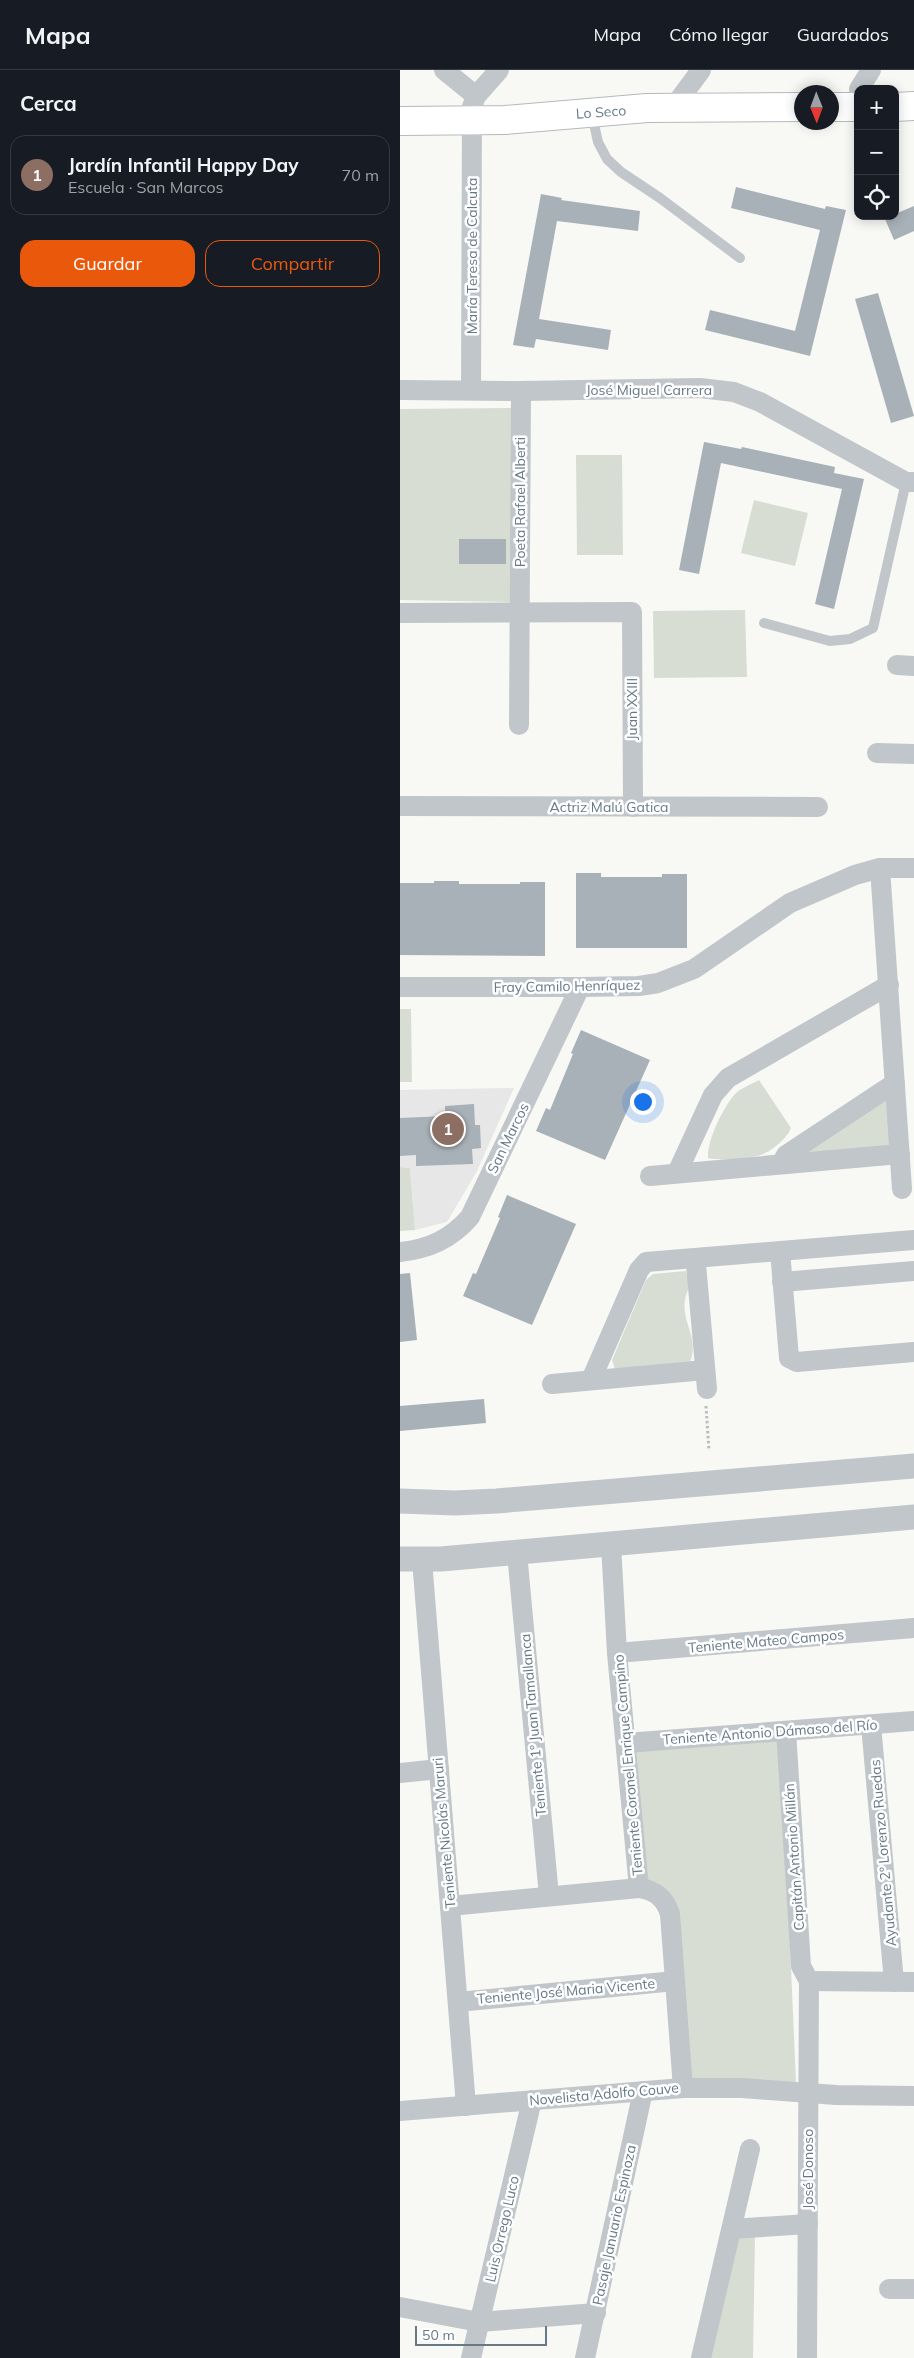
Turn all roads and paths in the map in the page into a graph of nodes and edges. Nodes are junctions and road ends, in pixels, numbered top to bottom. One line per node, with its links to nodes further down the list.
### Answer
1 (444, 70): 10 (street)
2 (499, 70): 10 (street)
3 (701, 70): 9 (street)
4 (872, 70): 5 (street)
5 (851, 100)
6 (899, 106): 7 (main road)
7 (914, 106)
8 (794, 107): 9 (main road, Lo Seco)
9 (672, 108): 11 (main road, Lo Seco)
10 (474, 109): 11 (main road, Lo Seco); 12 (main road, Lo Seco); 15 (street, María Teresa de Calcuta)
11 (592, 114): 13 (lane)
12 (400, 121)
13 (740, 258)
14 (400, 390): 15 (street, José Miguel Carrera)
15 (471, 390): 16 (street, José Miguel Carrera)
16 (521, 391): 17 (street, José Miguel Carrera); 19 (street, Poeta Rafael Alberti)
17 (910, 482): 20 (lane)
18 (400, 613): 19 (street)
19 (520, 614): 21 (street, Poeta Rafael Alberti); 25 (street, Juan XXIII)
20 (764, 623)
21 (519, 725)
22 (877, 753): 23 (street)
23 (914, 754)
24 (400, 806): 25 (street, Actriz Malú Gatica)
25 (633, 807): 26 (street, Actriz Malú Gatica)
26 (818, 807)
27 (880, 868): 28 (street, Fray Camilo Henríquez); 29 (street); 31 (street, Fray Camilo Henríquez)
28 (914, 868)
29 (889, 985): 32 (street); 35 (street)
30 (400, 987): 31 (street, Fray Camilo Henríquez)
31 (580, 987): 40 (street, San Marcos)
32 (895, 1083): 33 (street); 34 (street)
33 (900, 1154): 34 (street); 37 (street)
34 (780, 1164): 35 (street)
35 (676, 1173): 36 (street)
36 (650, 1176)
37 (902, 1189)
38 (914, 1240): 39 (street)
39 (780, 1251): 41 (street); 43 (street)
40 (400, 1252)
41 (698, 1258): 45 (street); 46 (street)
42 (914, 1270): 43 (street)
43 (782, 1282): 44 (street)
44 (914, 1352)
45 (706, 1379): 46 (street); 48 (path)
46 (591, 1380): 47 (street)
47 (552, 1384)
48 (709, 1452)
49 (914, 1466): 50 (street)
50 (400, 1501)
51 (914, 1517): 52 (street)
52 (611, 1544): 53 (street); 56 (street, Teniente Coronel Enrique Campino)
53 (517, 1553): 54 (street); 64 (street, Teniente 1º Juan Tamallanca)
54 (411, 1559): 61 (street, Teniente Nicolás Maruri)
55 (914, 1628): 56 (street, Teniente Mateo Campos)
56 (617, 1653): 60 (street, Teniente Coronel Enrique Campino)
57 (914, 1721): 58 (street, Teniente Antonio Dámaso del Río)
58 (871, 1725): 59 (street, Teniente Antonio Dámaso del Río); 68 (street, Ayudante 2º Lorenzo Ruedas)
59 (786, 1731): 60 (street, Teniente Antonio Dámaso del Río); 66 (street, Capitán Antonio Millán)
60 (626, 1743): 63 (street, Teniente Coronel Enrique Campino)
61 (439, 1769): 62 (street); 65 (street, Teniente Nicolás Maruri)
62 (400, 1773)
63 (638, 1888): 64 (street); 67 (street, Teniente Coronel Enrique Campino)
64 (549, 1896): 65 (street)
65 (450, 1906): 70 (street, Teniente Nicolás Maruri)
66 (809, 1980): 68 (street); 73 (street, José Donoso)
67 (675, 1981): 70 (street, Teniente José Maria Vicente); 71 (street, Teniente Coronel Enrique Campino)
68 (894, 1982): 69 (street)
69 (914, 1982)
70 (458, 2002): 76 (street, Teniente Nicolás Maruri)
71 (683, 2088): 72 (street, Novelista Adolfo Couve); 73 (street, Novelista Adolfo Couve)
72 (643, 2091): 75 (street, Novelista Adolfo Couve); 84 (street, Pasaje Januario Espinoza)
73 (808, 2093): 74 (street, Novelista Adolfo Couve); 79 (street, José Donoso)
74 (914, 2096)
75 (532, 2100): 76 (street, Novelista Adolfo Couve); 85 (street, Luis Orrego Luco)
76 (466, 2106): 77 (street, Novelista Adolfo Couve)
77 (401, 2116)
78 (750, 2149): 80 (street)
79 (808, 2224): 80 (street); 89 (street, José Donoso)
80 (732, 2229): 88 (street)
81 (889, 2289): 82 (street)
82 (914, 2289)
83 (400, 2307): 85 (street)
84 (596, 2313): 85 (street); 87 (street, Pasaje Januario Espinoza)
85 (479, 2322): 86 (street, Luis Orrego Luco)
86 (471, 2358)
87 (585, 2358)
88 (701, 2358)
89 (807, 2358)

